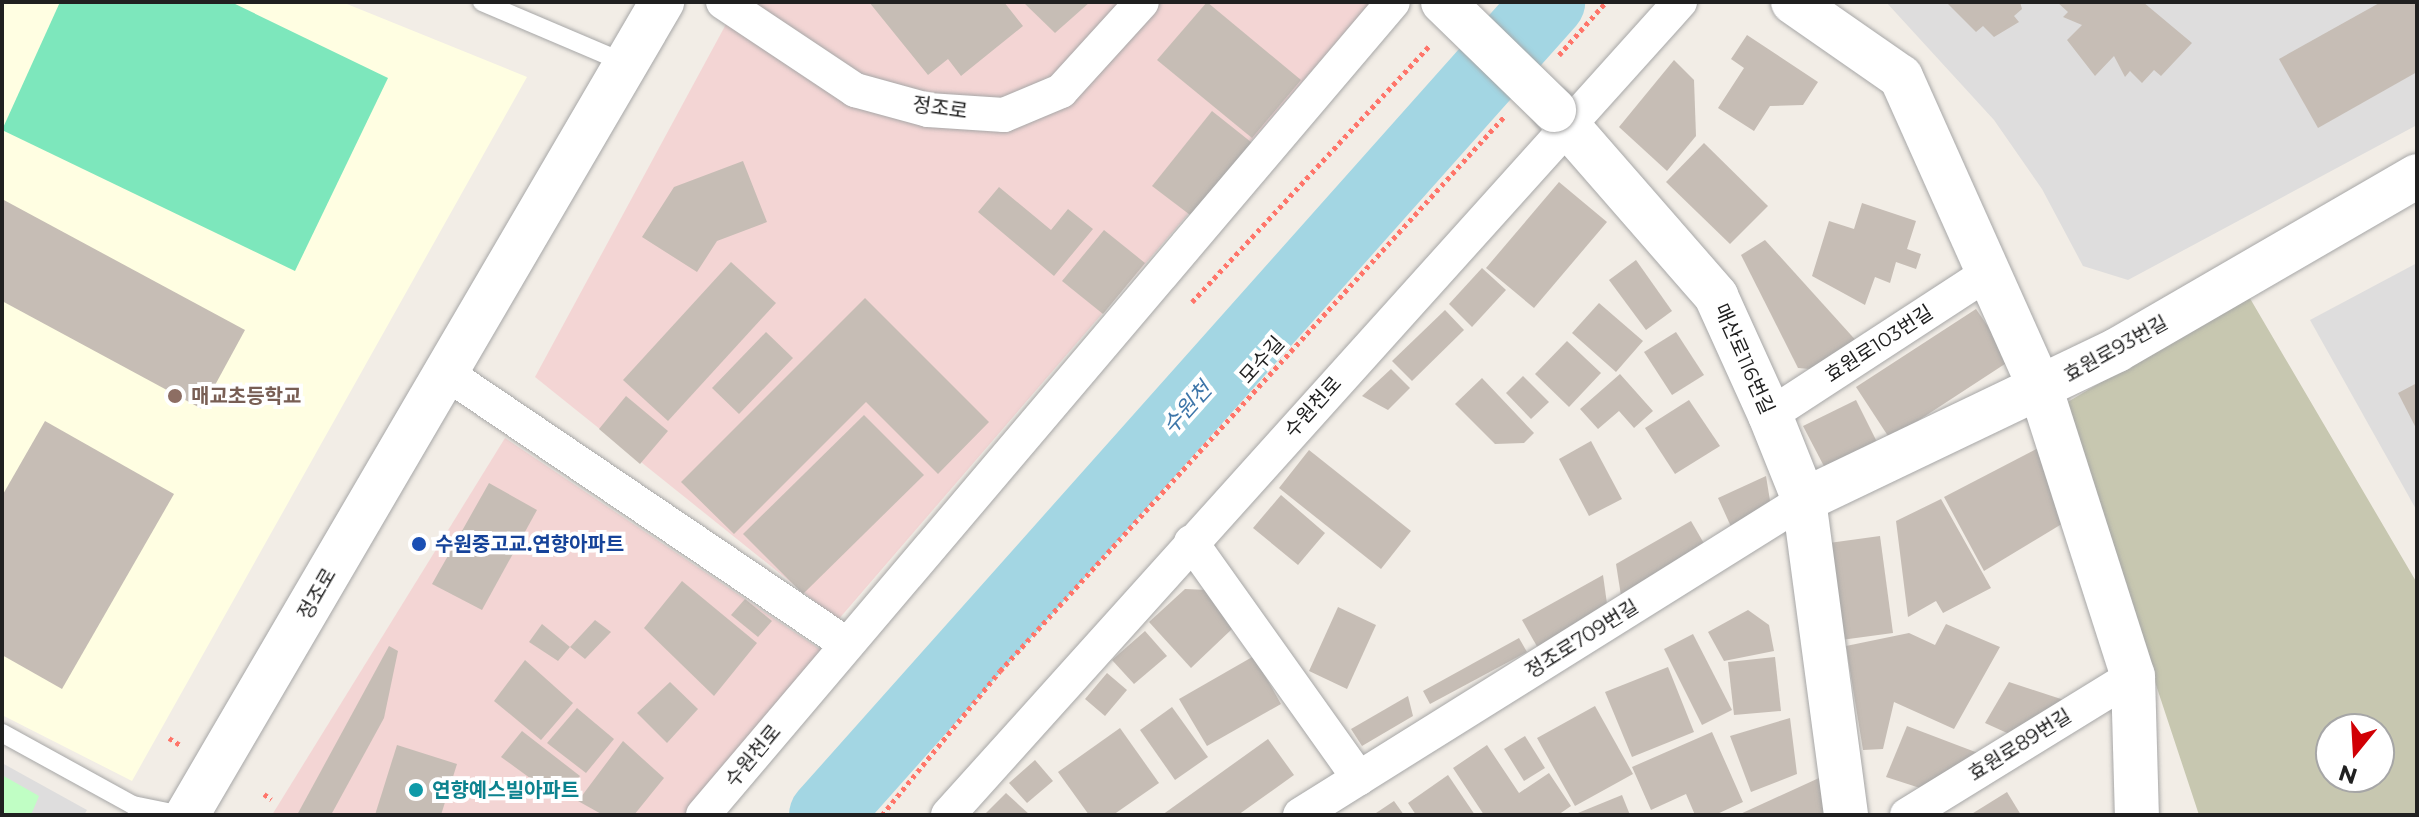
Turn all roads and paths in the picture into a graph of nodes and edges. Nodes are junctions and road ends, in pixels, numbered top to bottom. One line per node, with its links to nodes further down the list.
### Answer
1 (482, 2): 11 (lane)
2 (662, 2): 11 (street, 정조로)
3 (723, 2): 4 (street, 정조로)
4 (1142, 2)
5 (1393, 2): 20 (street, 수원천로)
6 (1443, 2): 12 (street, 매산로116번길, bridge)
7 (1606, 2): 10 (path)
8 (1680, 2): 12 (street, 수원천로)
9 (1793, 2): 14 (street)
10 (1554, 60)
11 (625, 63): 15 (street, 정조로)
12 (1545, 113): 17 (street, 매산로116번길); 19 (street, 수원천로); 31 (path, 모수길)
13 (2417, 176): 16 (street, 효원로93번길)
14 (1988, 273): 16 (street); 17 (street, 효원로103번길)
15 (446, 373): 20 (street); 29 (street, 정조로)
16 (2041, 390): 18 (street, 효원로93번길); 21 (street)
17 (1770, 415): 18 (street, 매산로116번길)
18 (1804, 500): 25 (street, 정조로709번길); 33 (street, 매산로116번길)
19 (1191, 542): 25 (street); 32 (street, 수원천로)
20 (847, 644): 30 (street, 수원천로)
21 (2133, 676): 34 (street, 효원로89번길); 35 (street)
22 (2, 733): 29 (lane)
23 (169, 738): 24 (path)
24 (181, 745)
25 (1359, 778): 28 (street, 정조로709번길)
26 (264, 794): 27 (path)
27 (271, 799)
28 (1317, 810)
29 (185, 815)
30 (703, 815)
31 (882, 815)
32 (948, 815)
33 (1846, 815)
34 (1907, 815)
35 (2137, 815)

